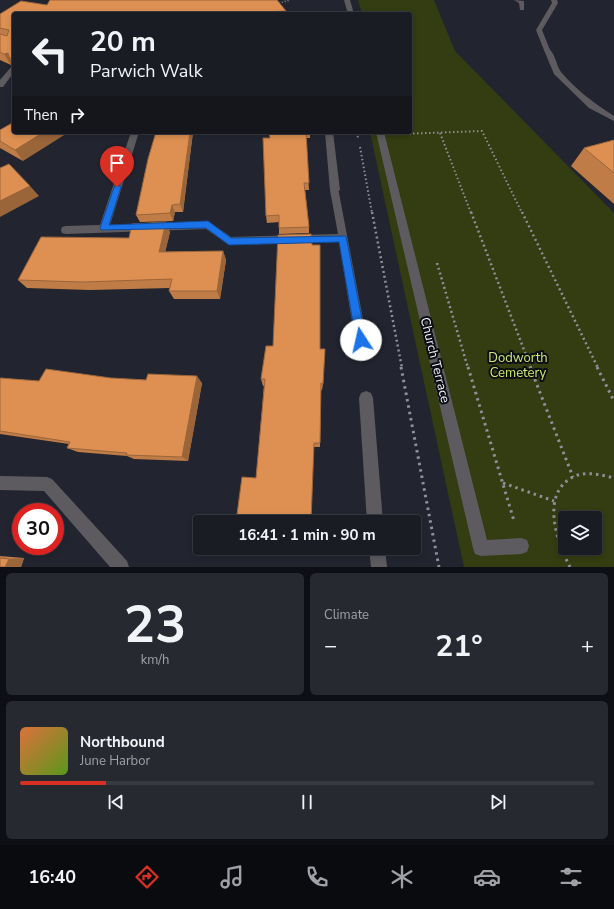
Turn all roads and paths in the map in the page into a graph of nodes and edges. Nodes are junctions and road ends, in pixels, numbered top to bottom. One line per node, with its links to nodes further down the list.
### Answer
1 (290, 0): 5 (path)
2 (347, 0): 7 (street)
3 (517, 0): 6 (street)
4 (554, 0): 10 (street)
5 (271, 6)
6 (522, 9)
7 (350, 12)
8 (12, 70): 9 (street)
9 (0, 85)
10 (614, 119)
11 (440, 133): 16 (path); 23 (path); 24 (path)
12 (135, 134): 17 (street)
13 (329, 134): 19 (street)
14 (357, 134): 34 (path)
15 (380, 134): 30 (street, Church Terrace)
16 (412, 134)
17 (104, 228): 18 (street); 19 (street)
18 (66, 230)
19 (343, 238): 21 (street)
20 (435, 256): 27 (path)
21 (361, 340)
22 (366, 398): 29 (street)
23 (614, 401)
24 (573, 477): 25 (path); 28 (path)
25 (614, 478)
26 (0, 483): 32 (street)
27 (503, 483): 28 (path); 30 (path)
28 (554, 501): 35 (path)
29 (374, 515)
30 (521, 546)
31 (378, 555): 33 (street)
32 (121, 567)
33 (379, 567)
34 (439, 567)
35 (570, 567)

